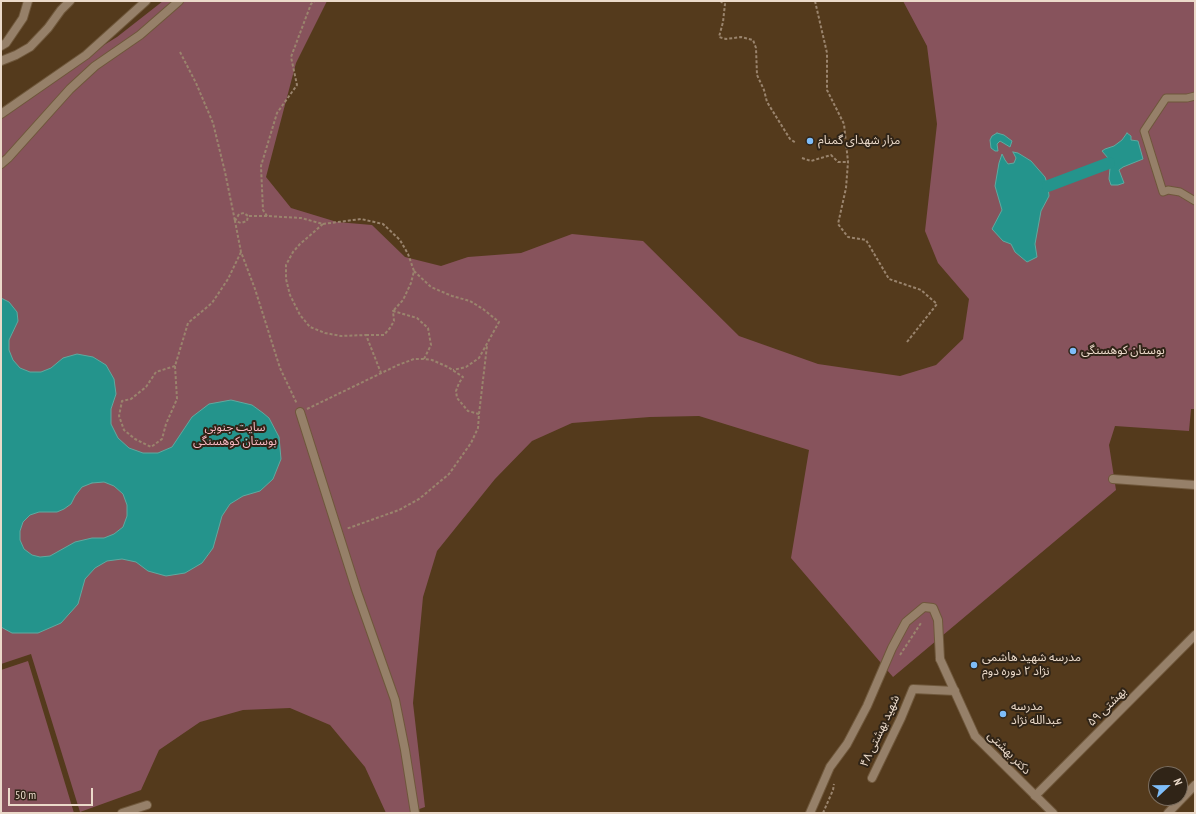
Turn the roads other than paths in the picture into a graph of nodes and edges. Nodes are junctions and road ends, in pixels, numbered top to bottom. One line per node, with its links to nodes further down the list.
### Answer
1 (28, 1): 5 (street)
2 (70, 1): 6 (street)
3 (146, 1): 8 (street)
4 (179, 1): 9 (street)
5 (1, 46)
6 (1, 61)
7 (1195, 96): 10 (street)
8 (1, 114)
9 (1, 164)
10 (1195, 201)
11 (300, 412): 21 (street)
12 (1113, 479): 13 (street)
13 (1195, 485)
14 (1195, 635): 18 (street, بهشتی ۵۹)
15 (955, 691): 16 (street, شهید بهشتی ۴۸); 18 (street, دکتر بهشتی); 22 (street, دکتر بهشتی)
16 (872, 778)
17 (1195, 785): 24 (street)
18 (1035, 796): 23 (street, دکتر بهشتی)
19 (147, 806): 20 (street)
20 (122, 813)
21 (415, 813)
22 (810, 813)
23 (1053, 813)
24 (1168, 813)

